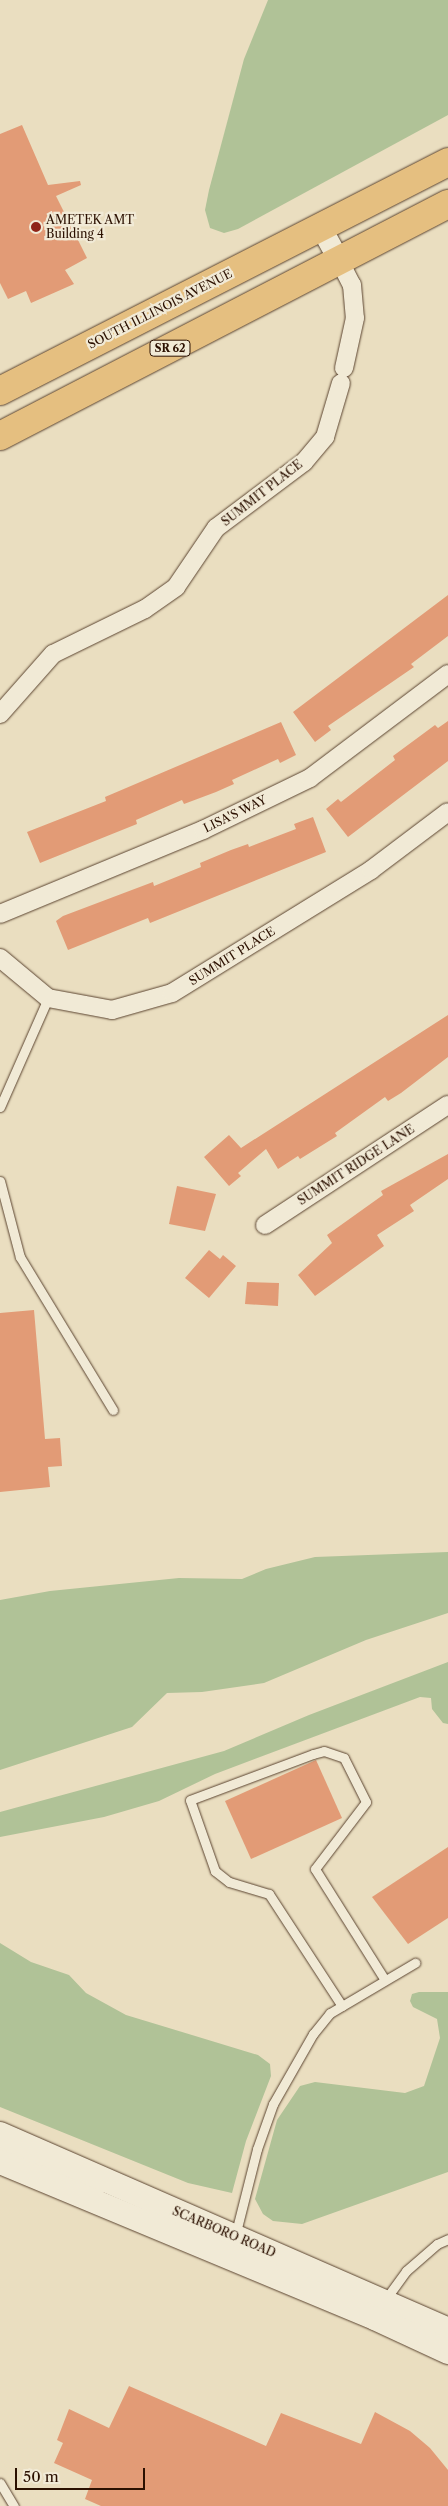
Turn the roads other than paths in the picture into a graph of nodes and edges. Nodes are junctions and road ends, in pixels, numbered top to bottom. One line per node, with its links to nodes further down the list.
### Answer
1 (448, 162): 3 (highway, SOUTH ILLINOIS AVENUE)
2 (448, 204): 4 (highway, SR 62)
3 (321, 228): 4 (street); 5 (highway, SOUTH ILLINOIS AVENUE)
4 (339, 260): 6 (highway, SR 62); 8 (street, SUMMIT PLACE)
5 (0, 391)
6 (0, 436)
7 (448, 674): 10 (street, LISA'S WAY)
8 (0, 714)
9 (448, 812): 12 (street, SUMMIT PLACE)
10 (0, 914)
11 (0, 958): 12 (street, SUMMIT PLACE)
12 (48, 998): 14 (lane)
13 (448, 1105): 16 (street, SUMMIT RIDGE LANE)
14 (0, 1107)
15 (0, 1182): 17 (lane)
16 (265, 1225)
17 (113, 1410)
18 (415, 1963): 19 (lane)
19 (386, 1980): 20 (lane); 20 (lane)
20 (342, 2006): 26 (lane)
21 (0, 2134): 24 (main road, SCARBORO ROAD)
22 (0, 2148): 24 (street)
23 (0, 2162): 26 (main road, SCARBORO ROAD)
24 (187, 2218): 26 (main road, SCARBORO ROAD)
25 (448, 2240): 27 (lane)
26 (231, 2247): 27 (main road, SCARBORO ROAD)
27 (380, 2309): 28 (main road, SCARBORO ROAD); 29 (main road, SCARBORO ROAD)
28 (448, 2330)
29 (448, 2352)
30 (0, 2483): 31 (lane)
31 (14, 2506)

